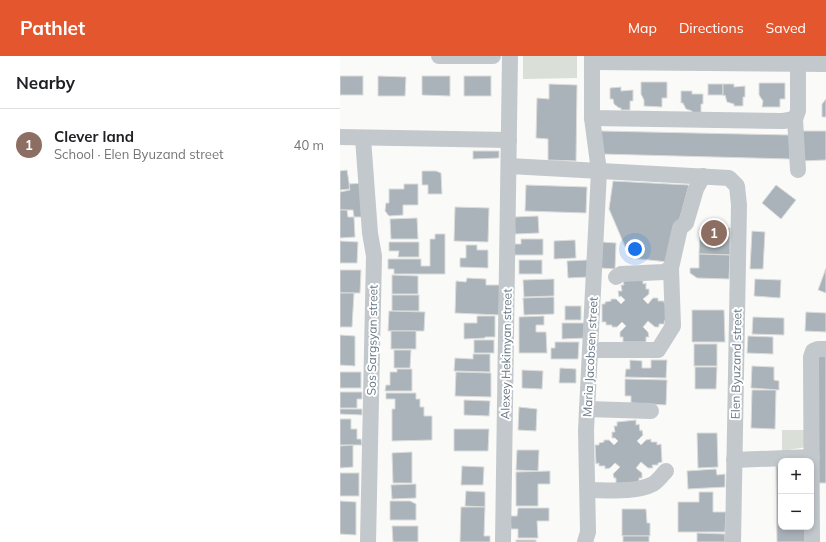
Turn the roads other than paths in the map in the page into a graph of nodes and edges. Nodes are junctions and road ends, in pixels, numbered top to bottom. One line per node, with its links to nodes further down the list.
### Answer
1 (439, 56): 2 (street)
2 (493, 56)
3 (592, 59): 5 (street); 7 (street, Maria Jacobsen street)
4 (510, 60): 11 (street, Alexey Hekimyan street)
5 (798, 64): 6 (street); 8 (street)
6 (826, 64)
7 (592, 118): 8 (street); 14 (street, Maria Jacobsen street)
8 (795, 119): 13 (street)
9 (340, 137): 10 (street)
10 (363, 138): 11 (street); 27 (street, Sos Sargsyan street)
11 (509, 140): 12 (street, Alexey Hekimyan street)
12 (509, 166): 14 (street); 28 (street, Alexey Hekimyan street)
13 (798, 170)
14 (599, 171): 15 (street); 19 (street, Maria Jacobsen street)
15 (703, 176): 16 (street); 23 (street, Elen Byuzand street)
16 (671, 268): 17 (street); 19 (street)
17 (616, 277)
18 (826, 349): 22 (street)
19 (590, 350): 20 (street, Maria Jacobsen street)
20 (587, 409): 21 (street); 25 (street, Maria Jacobsen street)
21 (651, 411)
22 (812, 457): 23 (street); 26 (street)
23 (734, 460): 30 (street, Elen Byuzand street)
24 (666, 471): 25 (street)
25 (588, 490): 29 (street, Maria Jacobsen street)
26 (819, 496): 31 (street)
27 (368, 542)
28 (503, 542)
29 (585, 542)
30 (732, 542)
31 (812, 542)

